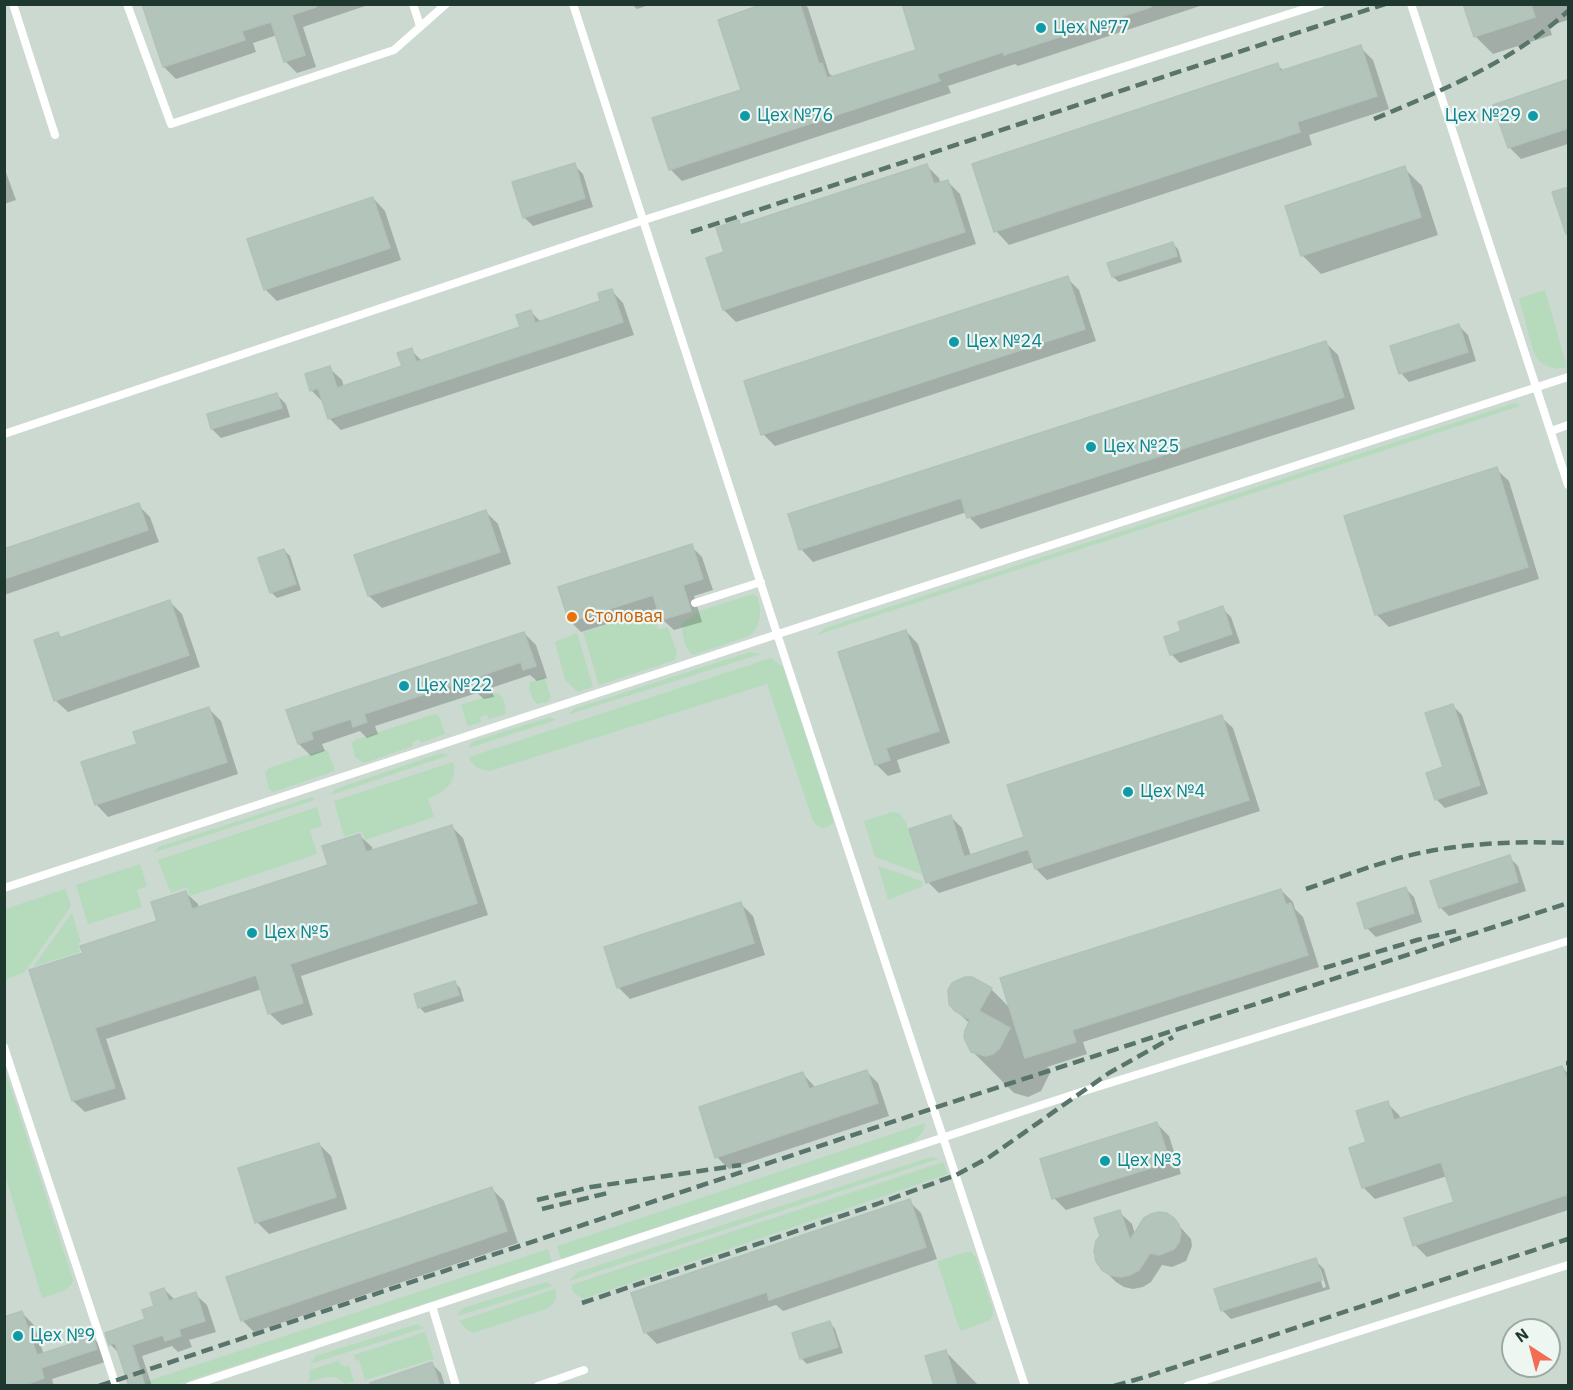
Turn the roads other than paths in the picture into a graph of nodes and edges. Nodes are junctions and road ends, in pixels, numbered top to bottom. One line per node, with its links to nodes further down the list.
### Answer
1 (13, 4): 9 (lane)
2 (128, 4): 8 (lane)
3 (413, 4): 8 (lane)
4 (446, 4): 8 (lane)
5 (573, 4): 10 (lane)
6 (1320, 4): 10 (lane)
7 (1411, 4): 12 (lane)
8 (420, 26)
9 (55, 135)
10 (644, 220): 15 (lane); 17 (lane)
11 (1569, 377): 12 (lane)
12 (1537, 387): 14 (lane); 19 (lane)
13 (1569, 425): 14 (lane)
14 (1551, 431): 16 (lane)
15 (4, 434)
16 (1569, 485)
17 (761, 582): 18 (lane); 19 (lane)
18 (695, 603)
19 (778, 634): 20 (lane); 23 (lane)
20 (4, 888)
21 (1569, 941): 23 (lane)
22 (4, 1047): 27 (lane)
23 (943, 1137): 25 (lane); 31 (lane)
24 (1569, 1265): 32 (lane)
25 (432, 1306): 28 (lane); 29 (lane)
26 (584, 1370): 30 (lane)
27 (116, 1386)
28 (190, 1386)
29 (456, 1386)
30 (538, 1386)
31 (1025, 1386)
32 (1186, 1386)

